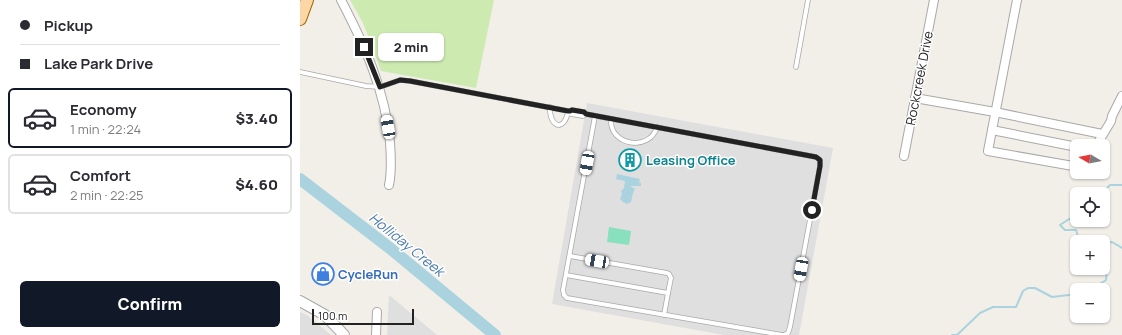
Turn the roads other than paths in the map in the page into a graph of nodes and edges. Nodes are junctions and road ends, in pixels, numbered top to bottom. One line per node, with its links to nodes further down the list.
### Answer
1 (307, 0): 6 (main road)
2 (341, 0): 9 (street)
3 (808, 0): 7 (lane)
4 (934, 0): 11 (street, Rockcreek Drive)
5 (1017, 0): 14 (street)
6 (300, 18)
7 (796, 67)
8 (300, 72): 9 (lane)
9 (380, 87): 12 (lane); 24 (street)
10 (1122, 96): 19 (street)
11 (915, 98): 14 (street); 22 (street, Rockcreek Drive)
12 (550, 107): 13 (lane); 13 (lane)
13 (569, 111): 15 (lane)
14 (995, 112): 18 (street); 19 (street)
15 (595, 116): 16 (lane); 25 (lane)
16 (611, 119): 17 (lane); 17 (lane)
17 (657, 127): 33 (lane)
18 (992, 130): 21 (street); 23 (street)
19 (1102, 134): 20 (street)
20 (1100, 139)
21 (1070, 146)
22 (904, 156)
23 (1070, 165)
24 (388, 185)
25 (570, 256): 26 (lane); 27 (lane)
26 (566, 275): 27 (lane); 30 (lane)
27 (668, 293): 30 (lane)
28 (300, 301): 31 (street)
29 (377, 312): 32 (street)
30 (664, 315): 33 (lane)
31 (344, 335)
32 (376, 335)
33 (783, 335)

